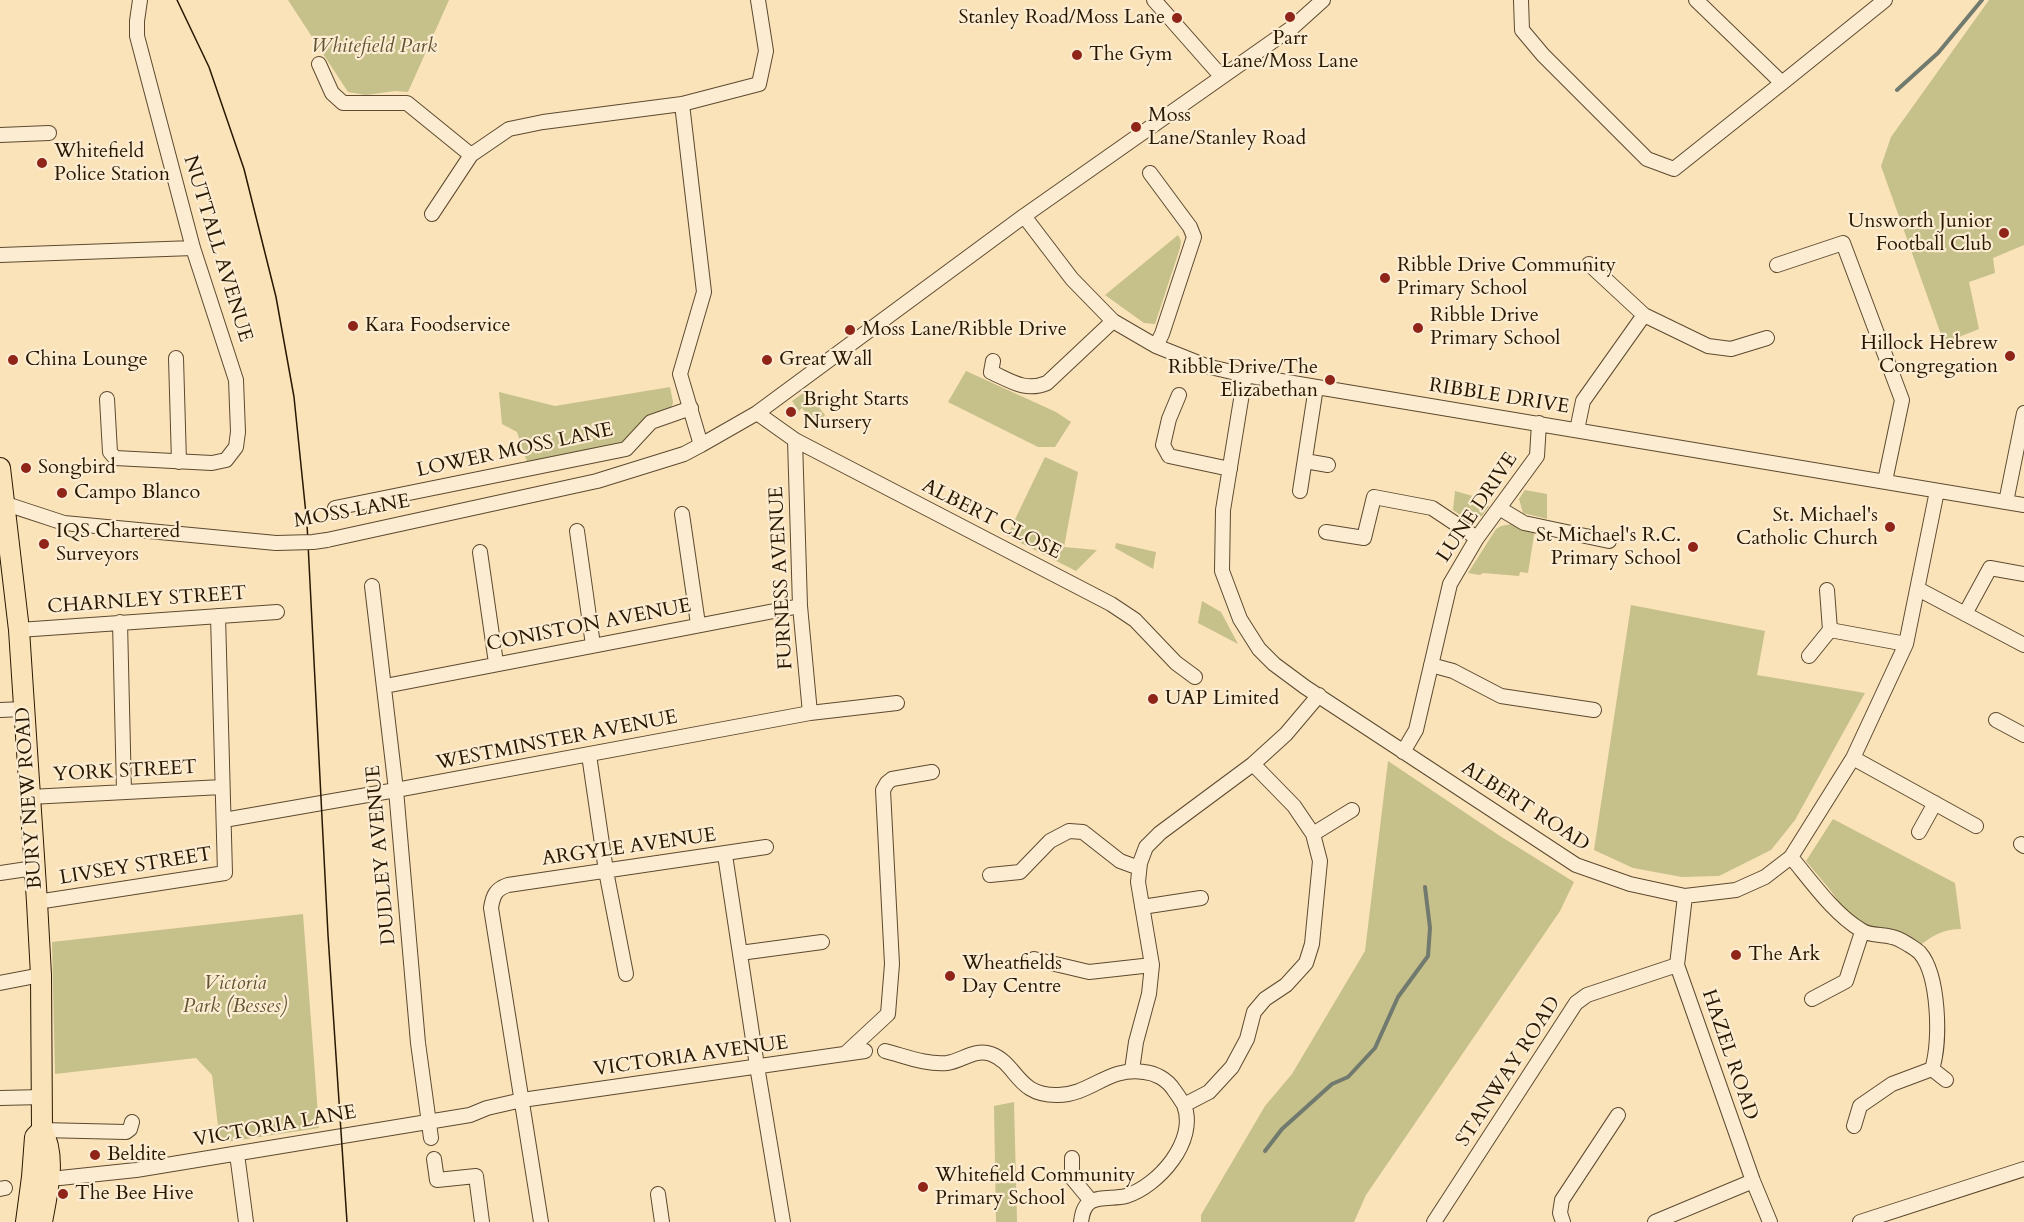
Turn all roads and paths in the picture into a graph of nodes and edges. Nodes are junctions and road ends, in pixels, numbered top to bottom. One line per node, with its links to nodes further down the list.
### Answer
1 (758, 0): 11 (street)
2 (1154, 0): 9 (street)
3 (1323, 0): 9 (street, MOSS LANE)
4 (1521, 0): 10 (street)
5 (1696, 0): 10 (street)
6 (1885, 0): 10 (street)
7 (144, 5): 18 (street, NUTTALL AVENUE)
8 (319, 64): 14 (street)
9 (1221, 76): 17 (street, MOSS LANE)
10 (1782, 83)
11 (682, 104): 14 (street); 32 (street)
12 (50, 133): 13 (street)
13 (0, 135)
14 (471, 155): 16 (street)
15 (1150, 174): 25 (street)
16 (432, 214)
17 (1024, 216): 23 (street, RIBBLE DRIVE); 33 (street, MOSS LANE)
18 (193, 248): 19 (street); 40 (street, NUTTALL AVENUE)
19 (0, 255)
20 (1589, 264): 22 (street)
21 (1777, 265): 44 (street)
22 (1644, 315): 24 (street); 36 (street)
23 (1113, 321): 25 (street, RIBBLE DRIVE); 26 (street)
24 (1767, 338)
25 (1156, 346): 28 (street, RIBBLE DRIVE)
26 (993, 361)
27 (173, 365): 40 (street)
28 (1245, 375): 29 (street, RIBBLE DRIVE); 43 (street, ALBERT ROAD)
29 (1316, 387): 35 (street, RIBBLE DRIVE); 39 (street)
30 (1179, 395): 43 (street)
31 (107, 399): 40 (street, NUTTALL AVENUE)
32 (691, 408): 38 (street); 50 (street, LOWER MOSS LANE)
33 (757, 413): 37 (street, ALBERT CLOSE); 38 (street, MOSS LANE)
34 (2024, 413): 48 (street)
35 (1539, 423): 36 (street, RIBBLE DRIVE); 51 (street, LUNE DRIVE)
36 (1577, 430): 44 (street, RIBBLE DRIVE)
37 (795, 440): 62 (street, FURNESS AVENUE); 76 (street, ALBERT CLOSE)
38 (701, 445): 47 (street, MOSS LANE, bridge)
39 (1305, 461): 41 (street); 45 (street)
40 (179, 462)
41 (1328, 465)
42 (0, 468): 47 (highway, BURY NEW ROAD)
43 (1230, 469): 78 (street, ALBERT ROAD)
44 (1885, 481): 46 (street, RIBBLE DRIVE)
45 (1300, 490)
46 (1937, 491): 48 (street, RIBBLE DRIVE); 60 (street, ALBERT ROAD)
47 (2, 502): 68 (highway, BURY NEW ROAD)
48 (2006, 502): 49 (street, RIBBLE DRIVE)
49 (2024, 505)
50 (335, 508)
51 (1499, 508): 55 (street, LUNE DRIVE); 56 (street)
52 (682, 514): 67 (street)
53 (577, 531): 71 (street)
54 (1326, 532): 55 (street)
55 (1477, 538): 75 (street, LUNE DRIVE)
56 (1609, 541)
57 (480, 552): 74 (street)
58 (2024, 574): 64 (street)
59 (372, 586): 77 (street, DUDLEY AVENUE)
60 (1918, 589): 64 (street); 70 (street, ALBERT ROAD)
61 (1827, 590): 69 (street)
62 (800, 606): 67 (street, CONISTON AVENUE); 83 (street, FURNESS AVENUE)
63 (277, 612): 65 (street, CHARNLEY STREET)
64 (1965, 614): 72 (street)
65 (218, 616): 66 (street, CHARNLEY STREET); 91 (street, LIVSEY STREET)
66 (120, 622): 68 (street, CHARNLEY STREET); 93 (street)
67 (698, 624): 71 (street, CONISTON AVENUE)
68 (19, 630): 80 (highway, BURY NEW ROAD)
69 (1830, 630): 70 (street); 73 (street)
70 (1906, 644): 88 (street, ALBERT ROAD)
71 (593, 645): 74 (street, CONISTON AVENUE)
72 (2024, 645)
73 (1809, 656)
74 (496, 663): 77 (street, CONISTON AVENUE)
75 (1431, 665): 82 (street); 86 (street, LUNE DRIVE)
76 (1195, 677)
77 (385, 686): 92 (street, DUDLEY AVENUE)
78 (1318, 695): 86 (street, ALBERT ROAD); 89 (street)
79 (897, 703): 83 (street, WESTMINSTER AVENUE)
80 (24, 709): 81 (street); 94 (highway, BURY NEW ROAD)
81 (0, 710)
82 (1594, 710)
83 (810, 713): 87 (street, WESTMINSTER AVENUE)
84 (1996, 720): 85 (street)
85 (2024, 735)
86 (1403, 752): 109 (street, ALBERT ROAD)
87 (588, 755): 92 (street, WESTMINSTER AVENUE); 106 (street)
88 (1853, 758): 95 (street); 103 (street, ALBERT ROAD)
89 (1253, 764): 100 (street); 105 (street)
90 (932, 772): 125 (street)
91 (222, 787): 93 (street, YORK STREET); 97 (street, LIVSEY STREET)
92 (396, 790): 97 (street, WESTMINSTER AVENUE); 136 (street, DUDLEY AVENUE)
93 (124, 792): 94 (street, YORK STREET)
94 (30, 797): 104 (highway, BURY NEW ROAD)
95 (1935, 803): 98 (street); 99 (street)
96 (1352, 810): 100 (street)
97 (225, 820): 111 (street, LIVSEY STREET)
98 (1976, 826)
99 (1919, 832)
100 (1313, 834): 133 (street)
101 (766, 848): 102 (street, ARGYLE AVENUE)
102 (725, 855): 106 (street, ARGYLE AVENUE); 115 (street)
103 (1791, 857): 109 (street, ALBERT ROAD); 113 (street)
104 (34, 868): 107 (street); 111 (highway, BURY NEW ROAD)
105 (1139, 868): 108 (street); 112 (street)
106 (606, 871): 119 (street); 132 (street, ARGYLE AVENUE)
107 (0, 873)
108 (1000, 878)
109 (1685, 896): 118 (street, HAZEL ROAD)
110 (1201, 898): 112 (street)
111 (37, 902): 120 (highway, BURY NEW ROAD)
112 (1142, 907): 117 (street)
113 (1862, 932): 122 (street); 127 (street)
114 (822, 942): 115 (street)
115 (740, 953): 126 (street)
116 (1034, 959): 117 (street)
117 (1152, 965): 128 (street)
118 (1677, 965): 145 (street, HAZEL ROAD); 157 (street, STANWAY ROAD)
119 (626, 974)
120 (41, 975): 121 (street); 130 (highway, BURY NEW ROAD)
121 (0, 982)
122 (1812, 999)
123 (865, 1051): 125 (street, VICTORIA AVENUE)
124 (885, 1051): 128 (street)
125 (846, 1053): 126 (street, VICTORIA AVENUE)
126 (756, 1066): 132 (street, VICTORIA AVENUE); 155 (street)
127 (1932, 1069): 129 (street); 137 (street)
128 (1132, 1070): 133 (street)
129 (1946, 1080)
130 (43, 1097): 131 (street); 138 (highway, BURY NEW ROAD)
131 (0, 1098)
132 (522, 1100): 136 (street, VICTORIA LANE); 153 (street)
133 (1184, 1105): 147 (street)
134 (1618, 1115): 158 (street)
135 (132, 1122): 138 (street)
136 (429, 1122): 139 (street, DUDLEY AVENUE); 140 (street, VICTORIA LANE)
137 (1854, 1126)
138 (42, 1130): 144 (highway, BURY NEW ROAD)
139 (431, 1138)
140 (237, 1154): 144 (street, VICTORIA LANE); 151 (street)
141 (1072, 1158): 147 (street)
142 (434, 1159): 152 (street)
143 (2024, 1170): 148 (street)
144 (41, 1177): 149 (highway, BURY NEW ROAD); 150 (highway, BURY NEW ROAD)
145 (1753, 1181): 159 (street); 160 (street, HAZEL ROAD)
146 (658, 1194): 154 (street)
147 (1091, 1201): 156 (street)
148 (1869, 1221)
149 (26, 1222)
150 (42, 1222)
151 (246, 1222)
152 (482, 1222)
153 (541, 1222)
154 (662, 1222)
155 (783, 1222)
156 (1081, 1222)
157 (1434, 1222)
158 (1563, 1222)
159 (1655, 1222)
160 (1770, 1222)

